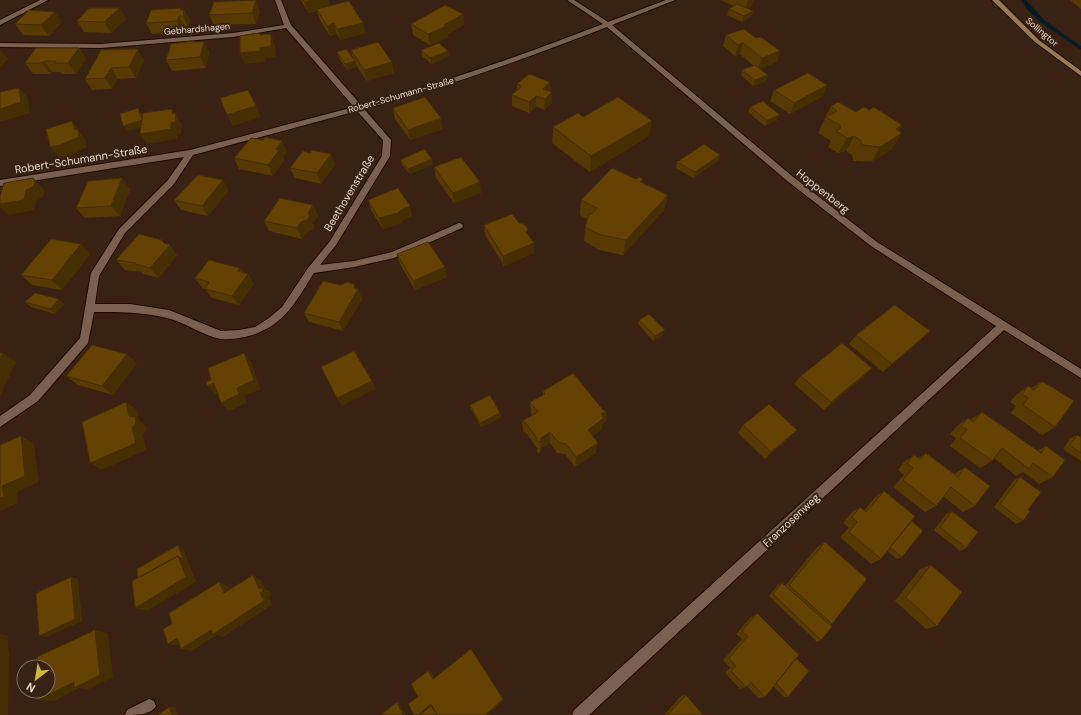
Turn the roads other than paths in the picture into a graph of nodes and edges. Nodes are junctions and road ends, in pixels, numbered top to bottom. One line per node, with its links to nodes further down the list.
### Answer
1 (45, 0): 6 (street)
2 (278, 0): 8 (street)
3 (570, 0): 7 (street, Hoppenberg)
4 (672, 0): 7 (street, Robert-Schumann-Straße)
5 (995, 0): 10 (main road, Sollingtor)
6 (0, 23)
7 (608, 24): 11 (street, Robert-Schumann-Straße); 17 (street, Hoppenberg)
8 (288, 26): 9 (street, Gebhardshagen); 11 (street)
9 (0, 45)
10 (1081, 74)
11 (358, 108): 12 (street, Robert-Schumann-Straße); 15 (street, Beethovenstraße)
12 (190, 153): 13 (street, Robert-Schumann-Straße); 16 (street)
13 (0, 183)
14 (459, 226): 15 (street)
15 (311, 270): 16 (street, Beethovenstraße)
16 (90, 308): 19 (street)
17 (1003, 325): 18 (street, Hoppenberg); 22 (street, Franzosenweg)
18 (1081, 374)
19 (0, 422)
20 (149, 706): 21 (street)
21 (132, 715)
22 (579, 715)

